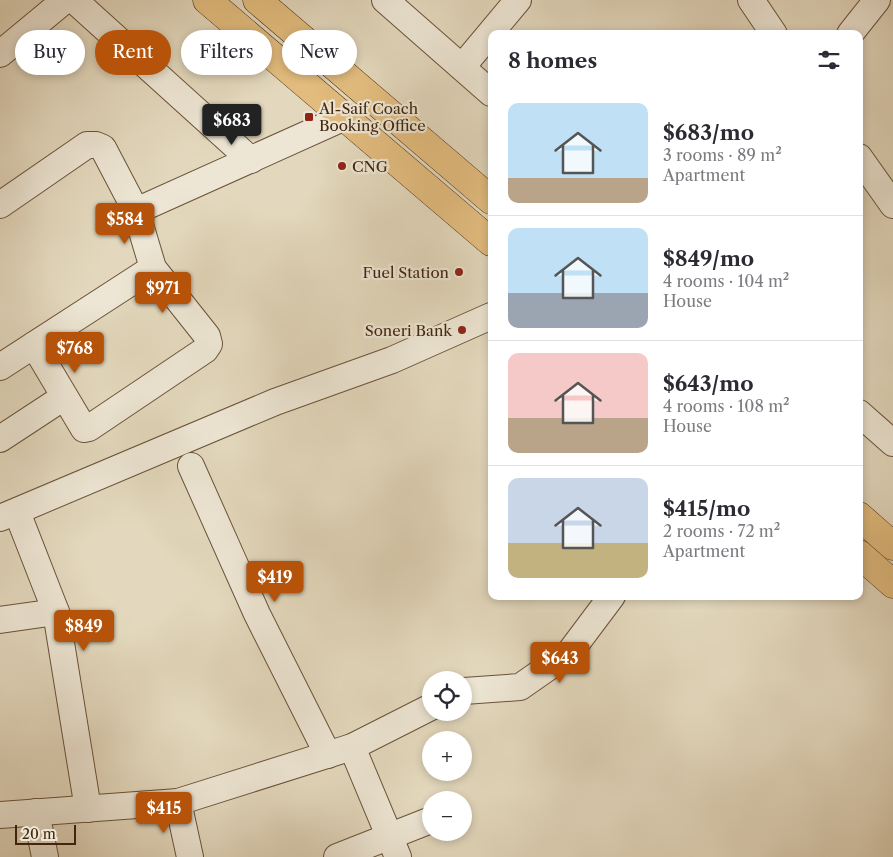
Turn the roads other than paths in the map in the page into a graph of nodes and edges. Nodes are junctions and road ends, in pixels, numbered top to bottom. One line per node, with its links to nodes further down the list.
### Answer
1 (65, 0): 13 (street)
2 (74, 0): 17 (street)
3 (207, 0): 16 (highway)
4 (257, 0): 19 (highway)
5 (385, 0): 14 (street)
6 (518, 0): 9 (street)
7 (751, 0): 10 (street)
8 (877, 0): 11 (street)
9 (493, 30)
10 (771, 30)
11 (853, 30)
12 (488, 36): 14 (street)
13 (0, 54)
14 (462, 67): 15 (street)
15 (488, 90)
16 (344, 118): 17 (street); 23 (highway)
17 (251, 160): 22 (street)
18 (863, 163): 21 (street)
19 (488, 197)
20 (0, 205): 22 (street)
21 (893, 206)
22 (136, 211): 24 (street)
23 (488, 239)
24 (153, 268): 26 (street); 28 (street)
25 (488, 317): 33 (street)
26 (34, 346): 27 (street); 28 (street)
27 (0, 367)
28 (64, 397): 30 (street)
29 (863, 416): 31 (street)
30 (0, 439)
31 (893, 442)
32 (191, 466): 43 (street)
33 (9, 515): 39 (street)
34 (863, 520): 35 (highway)
35 (893, 546)
36 (863, 558): 37 (highway)
37 (893, 584)
38 (609, 600): 41 (street)
39 (56, 612): 40 (street); 45 (street)
40 (0, 620)
41 (472, 690)
42 (422, 711): 43 (street)
43 (340, 751): 44 (street); 49 (street)
44 (178, 802): 45 (street); 51 (street)
45 (88, 808): 46 (street)
46 (36, 812): 47 (street); 50 (street)
47 (0, 815)
48 (422, 827): 49 (street)
49 (394, 847): 52 (street)
50 (44, 857)
51 (190, 857)
52 (337, 857)

